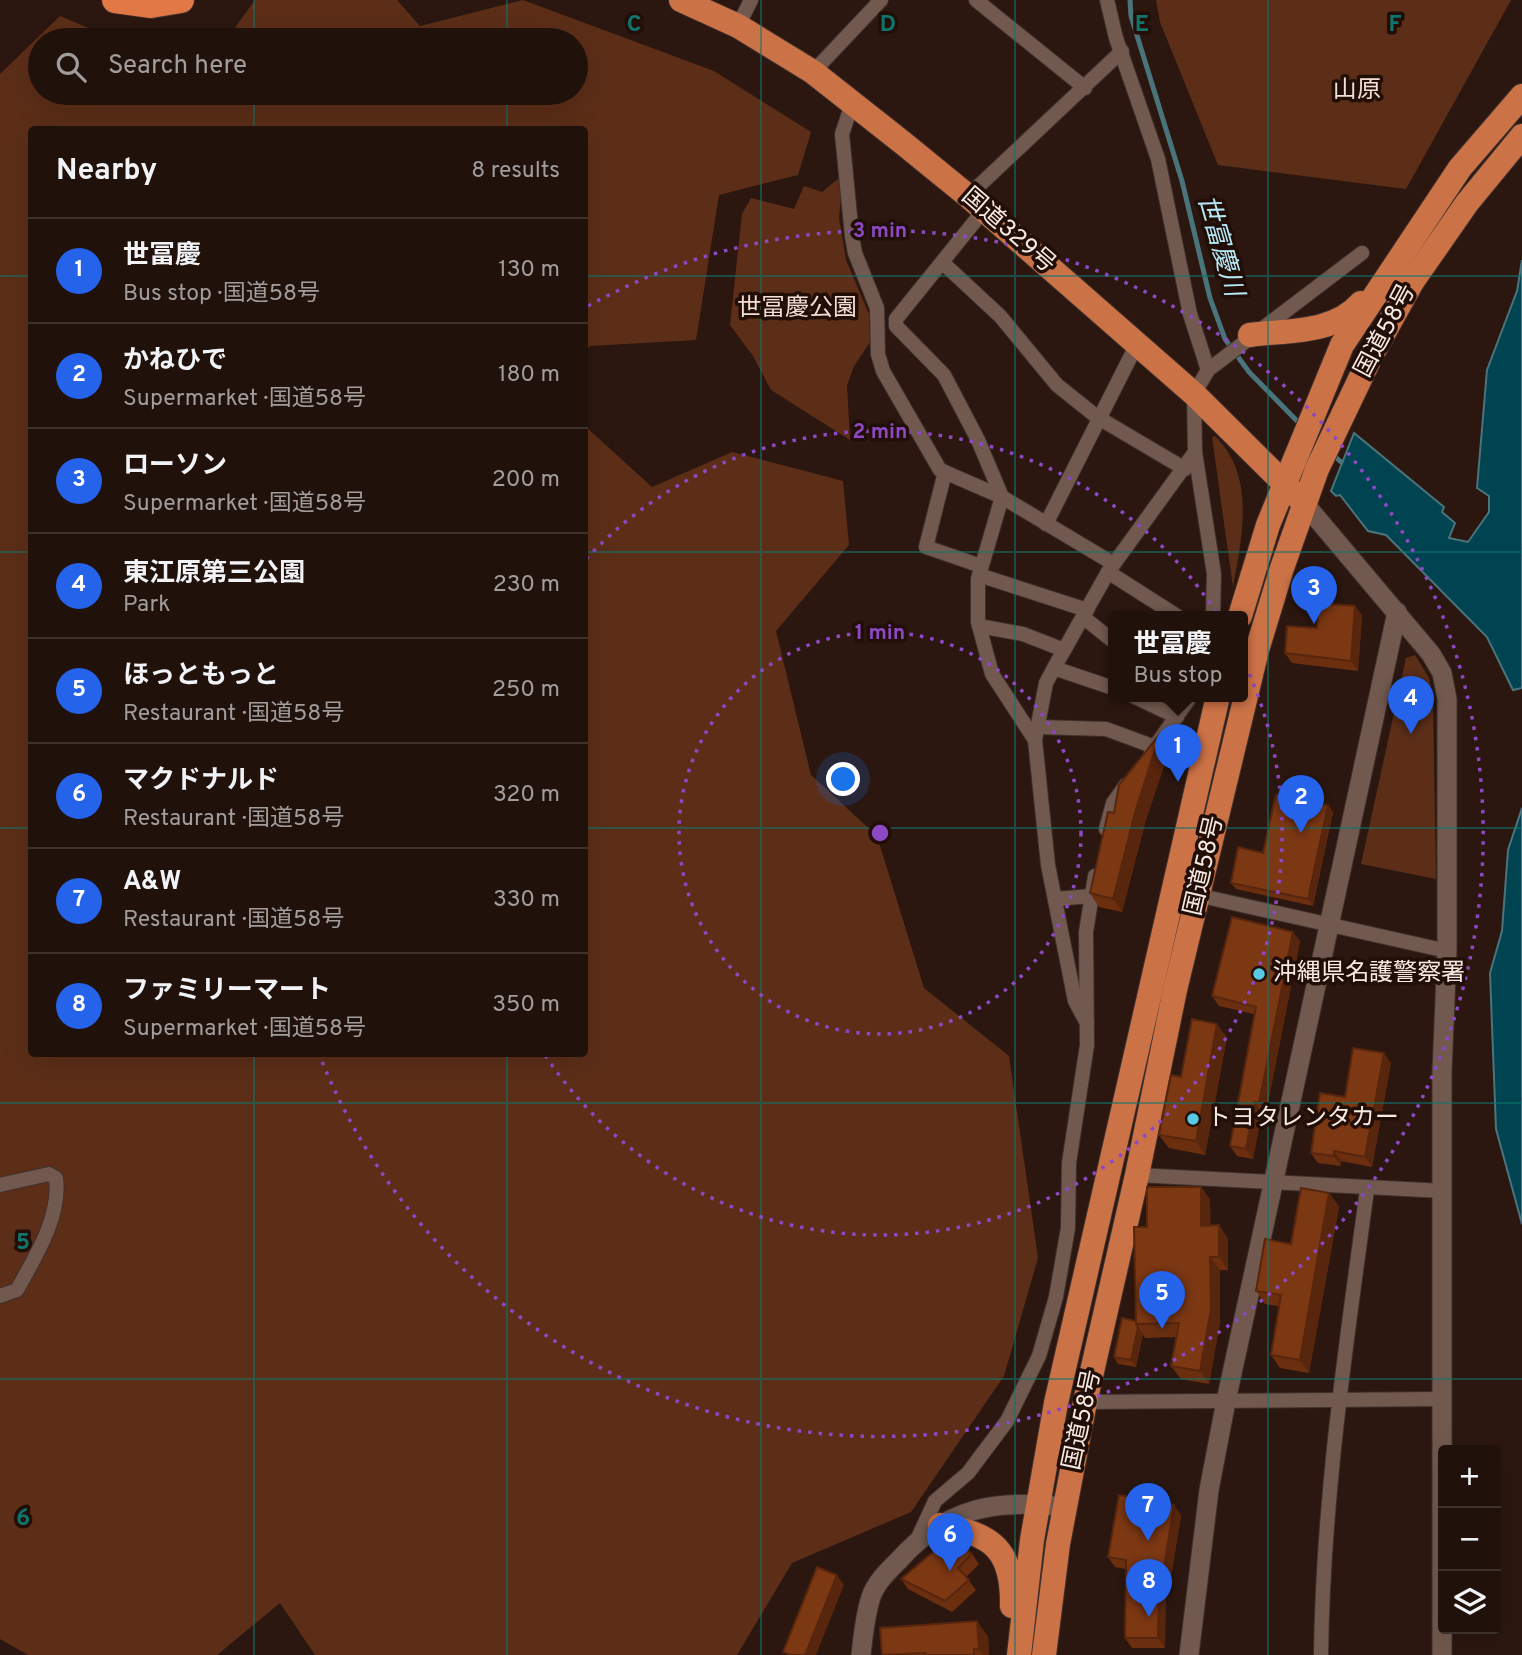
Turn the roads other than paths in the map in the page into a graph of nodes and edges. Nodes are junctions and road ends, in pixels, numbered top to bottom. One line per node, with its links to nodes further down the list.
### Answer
1 (115, 0): 2 (highway)
2 (181, 0)
3 (681, 0): 9 (highway, 国道329号)
4 (751, 0): 9 (street)
5 (881, 0): 11 (street)
6 (976, 0): 8 (street)
7 (1107, 0): 10 (street)
8 (993, 5): 12 (street)
9 (738, 26): 11 (highway, 国道329号)
10 (1122, 51): 12 (street); 22 (street)
11 (813, 72): 14 (highway, 国道329号)
12 (1085, 88): 16 (street)
13 (1522, 96): 19 (highway, 国道58号)
14 (852, 104): 16 (highway, 国道329号); 27 (street)
15 (1522, 136): 32 (highway, 国道58号)
16 (976, 203): 18 (street); 21 (highway, 国道329号)
17 (1362, 253): 20 (street)
18 (943, 263): 24 (street); 28 (street)
19 (1383, 278): 20 (highway); 29 (highway, 国道58号)
20 (1250, 335): 22 (street)
21 (1137, 344): 23 (highway, 国道329号); 24 (street)
22 (1208, 370): 23 (street)
23 (1194, 394): 25 (street); 29 (highway, 国道329号)
24 (1097, 417): 26 (street); 33 (street)
25 (1195, 452): 26 (street); 37 (street)
26 (1185, 469): 34 (street)
27 (946, 472): 30 (street); 35 (street)
28 (992, 473): 30 (street); 31 (street)
29 (1284, 482): 32 (highway, 国道329号); 38 (highway, 国道58号)
30 (971, 484): 31 (street)
31 (1002, 497): 33 (street); 35 (street)
32 (1304, 503): 39 (street); 45 (highway, 国道58号)
33 (1046, 524): 34 (street)
34 (1111, 568): 36 (street); 40 (street)
35 (980, 570): 40 (street); 41 (street)
36 (1170, 611)
37 (1213, 611)
38 (1242, 611)
39 (1397, 612): 57 (street); 58 (street)
40 (1085, 614): 42 (street); 43 (street)
41 (978, 626): 43 (street); 52 (street)
42 (1108, 636)
43 (1064, 650): 44 (street)
44 (1054, 668): 46 (street); 52 (street)
45 (1248, 684)
46 (1108, 686)
47 (1146, 702): 51 (street)
48 (1187, 702): 51 (street)
49 (1217, 702): 70 (highway, 国道58号)
50 (1244, 702): 54 (highway, 国道58号)
51 (1177, 717): 53 (street)
52 (1036, 734): 53 (street); 56 (street)
53 (1155, 747): 55 (street)
54 (1198, 895): 57 (street); 60 (highway, 国道58号)
55 (1091, 896): 56 (street); 59 (street)
56 (1055, 899): 59 (street)
57 (1330, 925): 58 (street); 61 (street)
58 (1447, 951): 64 (street)
59 (1088, 1024): 73 (street)
60 (1137, 1175): 61 (street); 69 (highway, 国道58号)
61 (1271, 1184): 63 (street); 68 (street)
62 (0, 1185): 65 (street)
63 (1367, 1190): 64 (street); 66 (street)
64 (1444, 1191): 67 (street)
65 (0, 1296)
66 (1338, 1398): 67 (street); 68 (street); 78 (street)
67 (1442, 1399): 79 (street)
68 (1226, 1401): 69 (street); 77 (street)
69 (1085, 1402): 71 (highway, 国道58号)
70 (1038, 1504): 71 (street); 72 (street); 75 (highway, 国道58号)
71 (1065, 1507): 76 (highway, 国道58号)
72 (940, 1525): 73 (street); 75 (highway)
73 (917, 1540): 74 (street)
74 (861, 1655)
75 (1017, 1655)
76 (1044, 1655)
77 (1189, 1655)
78 (1321, 1655)
79 (1442, 1655)

